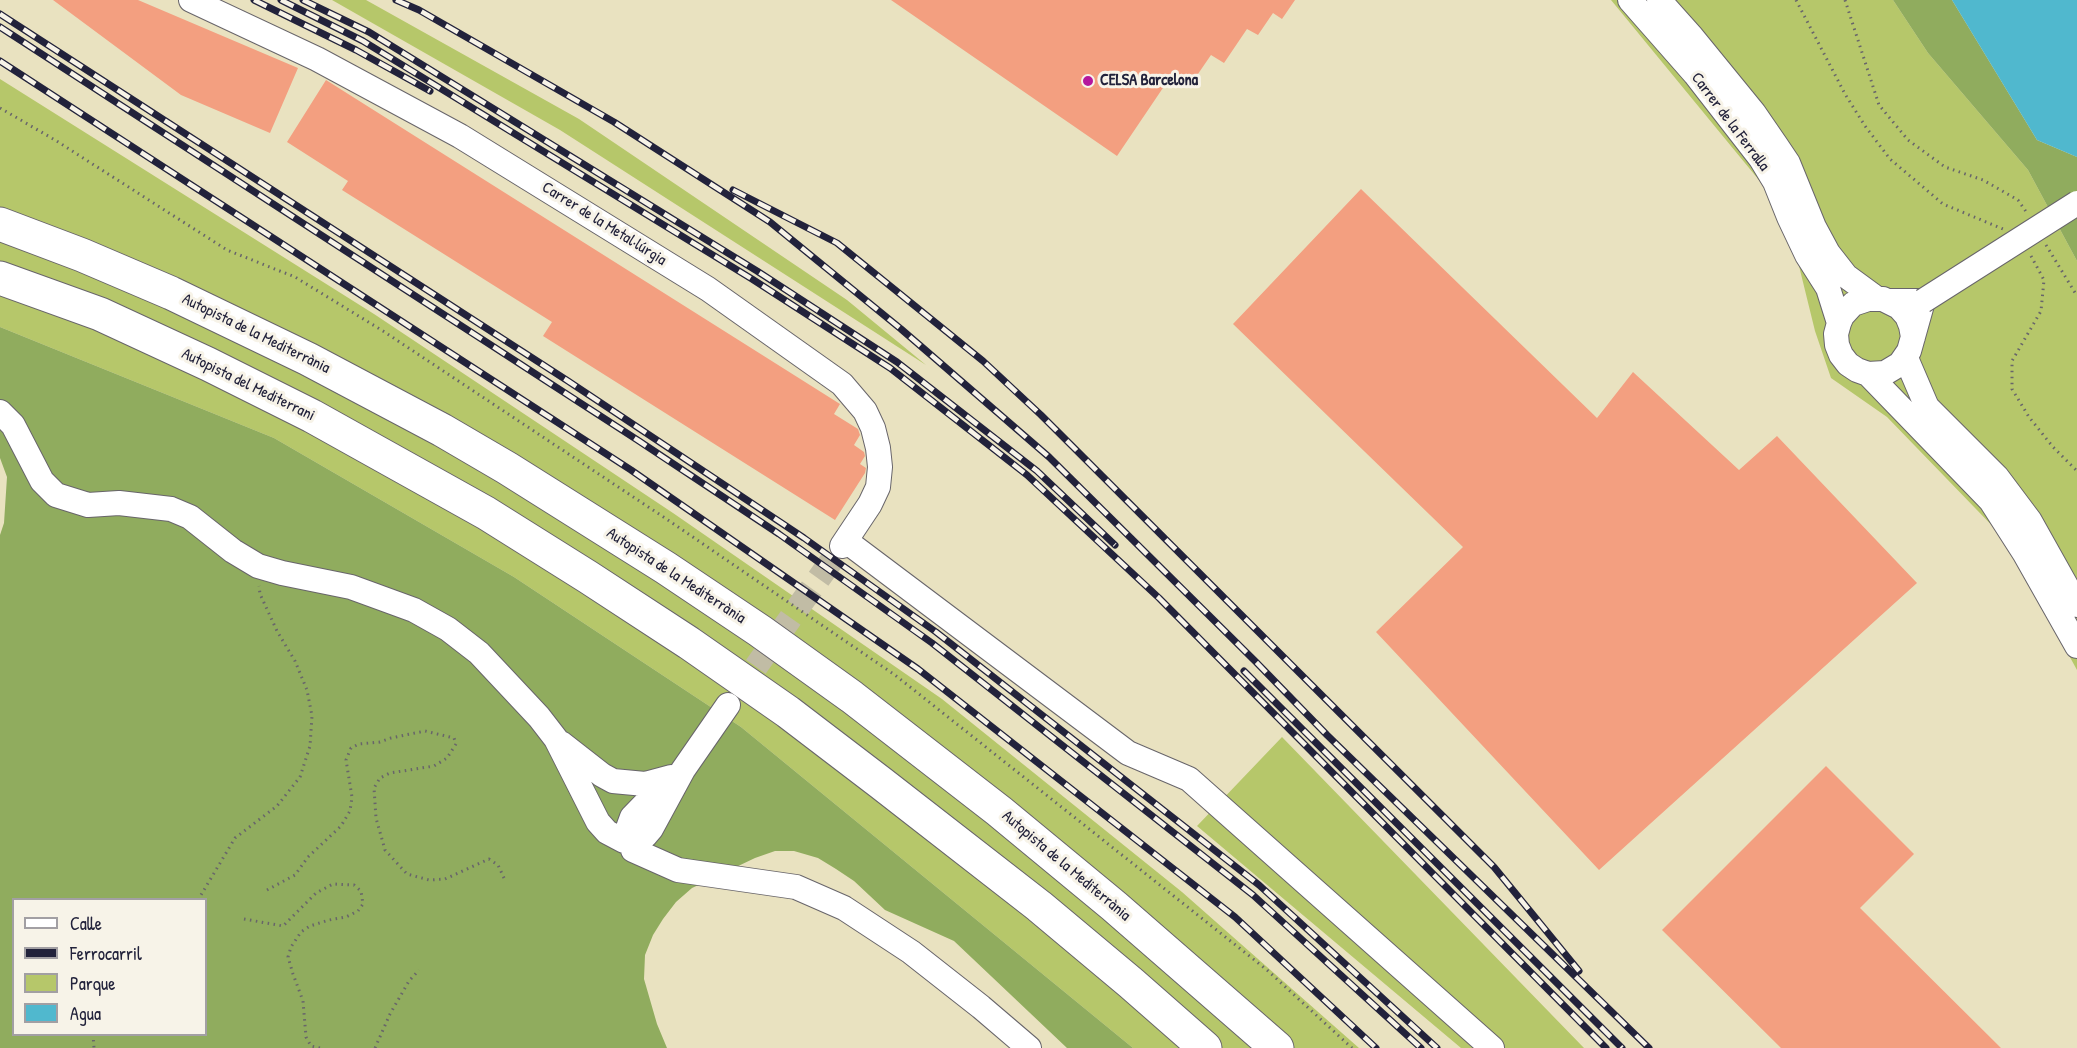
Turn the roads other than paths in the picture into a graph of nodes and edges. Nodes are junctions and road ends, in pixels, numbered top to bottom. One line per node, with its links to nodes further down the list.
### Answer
1 (191, 0): 22 (street, Carrer de la Metal·lúrgia)
2 (1630, 0): 9 (street, Carrer de la Ferralla)
3 (1659, 0): 7 (street, Carrer de la Ferralla)
4 (2077, 203): 8 (street, bridge)
5 (0, 224): 21 (highway, Autopista de la Mediterrània)
6 (0, 278): 20 (highway, Autopista del Mediterrani)
7 (1883, 300): 8 (street); 9 (street); 10 (street)
8 (1923, 301): 10 (street)
9 (1839, 323): 11 (street)
10 (1909, 347): 11 (street); 13 (street)
11 (1868, 374): 14 (street)
12 (0, 412): 16 (street)
13 (2077, 605)
14 (2077, 646)
15 (728, 705): 17 (street)
16 (556, 740): 17 (street); 18 (street)
17 (676, 774): 18 (street)
18 (629, 840): 19 (street)
19 (1029, 1048)
20 (1205, 1048)
21 (1277, 1048)
22 (1492, 1048)

